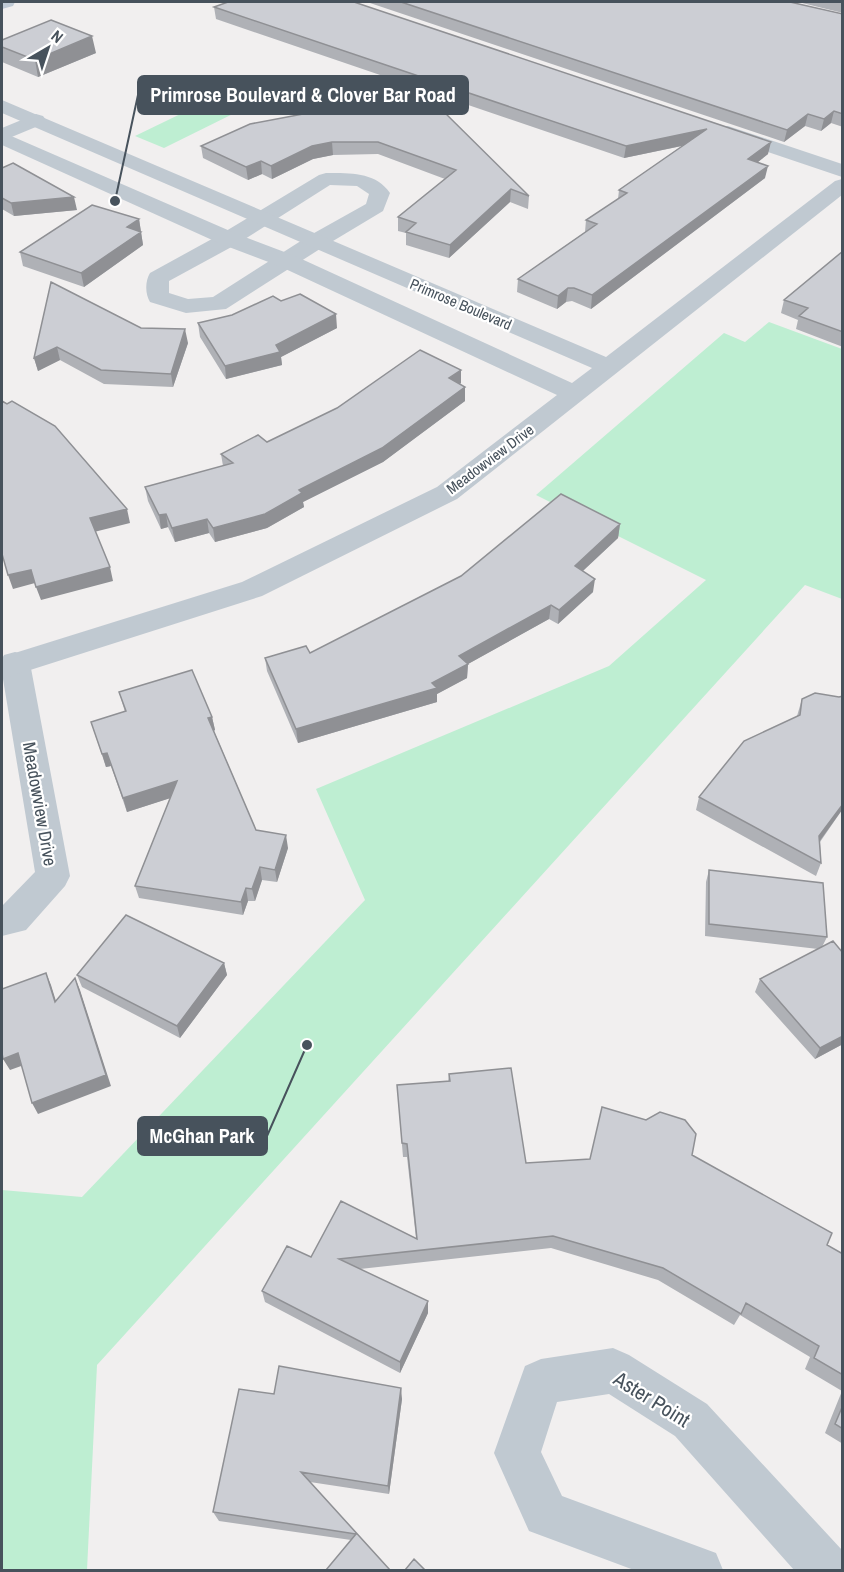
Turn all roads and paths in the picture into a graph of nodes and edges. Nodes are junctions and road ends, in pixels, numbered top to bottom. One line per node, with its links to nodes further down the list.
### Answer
1 (7, 2): 2 (main road)
2 (2, 4)
3 (2, 106): 4 (street, Primrose Boulevard)
4 (36, 120): 6 (street, Primrose Boulevard); 9 (street, Primrose Boulevard)
5 (708, 125): 7 (street)
6 (2, 136): 10 (street, Primrose Boulevard)
7 (843, 171)
8 (843, 185): 13 (street, Meadowview Drive)
9 (262, 218): 10 (street); 11 (street, Primrose Boulevard); 11 (street)
10 (229, 239): 12 (street, Primrose Boulevard); 12 (street)
11 (315, 242): 12 (street); 13 (street, Primrose Boulevard)
12 (287, 261): 14 (street, Primrose Boulevard)
13 (608, 366): 14 (street, Meadowview Drive)
14 (575, 394): 15 (street, Meadowview Drive)
15 (8, 665): 16 (street, Meadowview Drive)
16 (2, 921)
17 (699, 1570): 18 (street, Aster Point)
18 (827, 1570)

